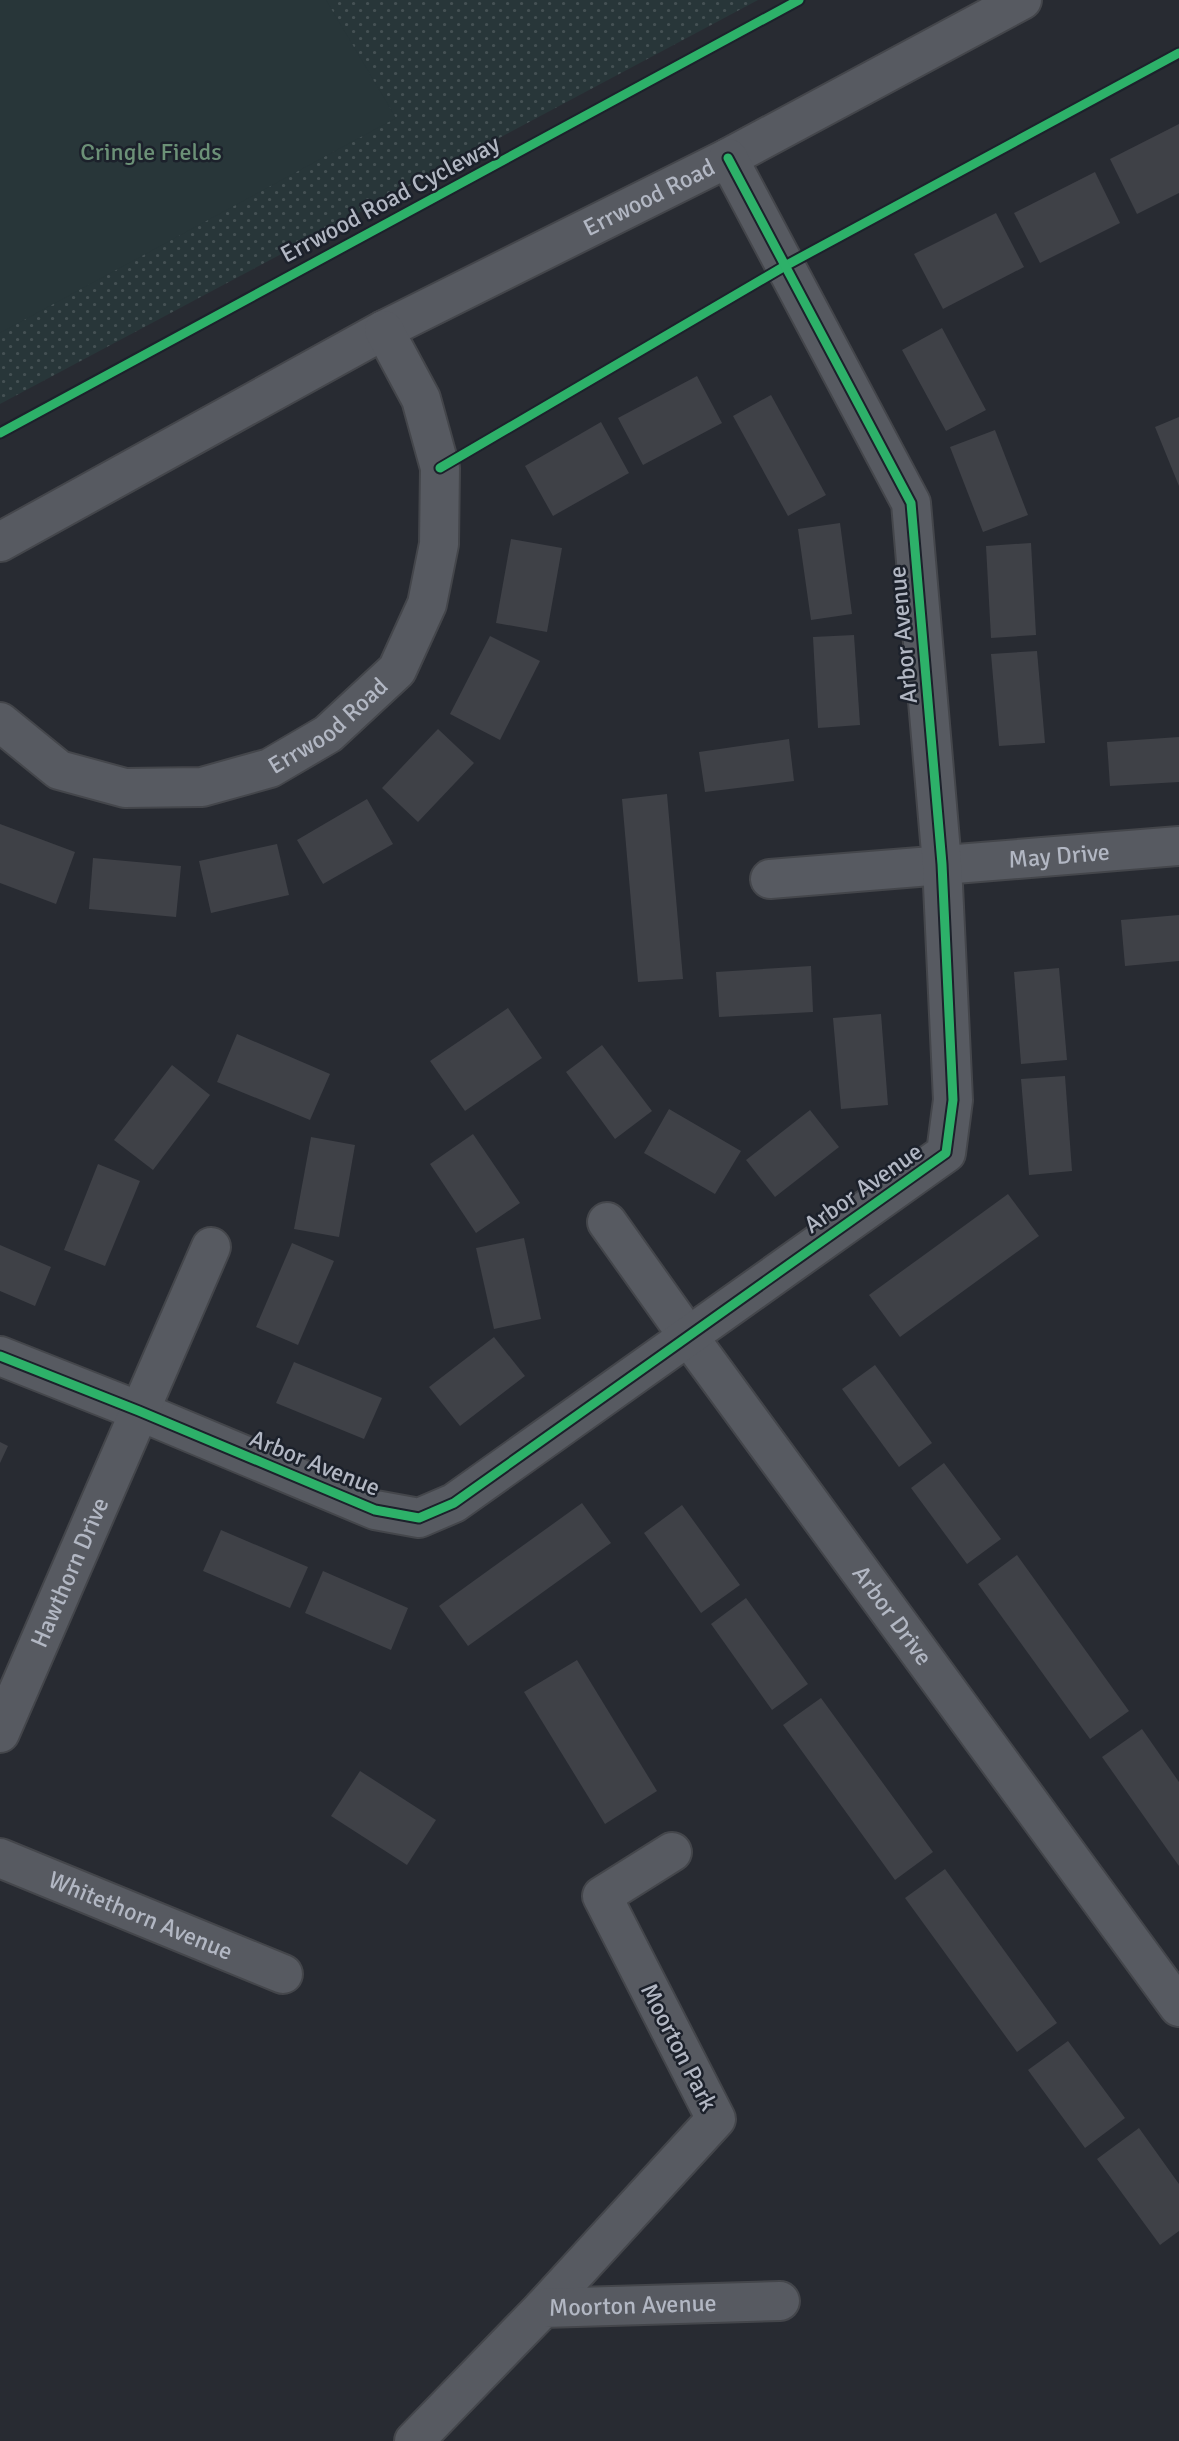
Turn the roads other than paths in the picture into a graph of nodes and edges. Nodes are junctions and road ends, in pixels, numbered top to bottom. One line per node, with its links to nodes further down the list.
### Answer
1 (1022, 0): 2 (street, Errwood Road)
2 (728, 158): 3 (street, Errwood Road); 7 (street, Arbor Avenue)
3 (384, 330): 4 (street, Errwood Road); 5 (street, Errwood Road)
4 (0, 542)
5 (0, 722)
6 (1179, 846): 7 (street, May Drive)
7 (942, 864): 8 (street); 11 (street, Arbor Avenue)
8 (770, 879)
9 (607, 1222): 11 (street, Arbor Drive)
10 (211, 1247): 13 (street)
11 (688, 1336): 13 (street, Arbor Avenue); 18 (street, Arbor Drive)
12 (0, 1356): 13 (street, Arbor Avenue)
13 (139, 1410): 14 (street, Hawthorn Drive)
14 (0, 1733)
15 (672, 1852): 20 (street, Moorton Park)
16 (0, 1858): 17 (street, Whitethorn Avenue)
17 (283, 1974)
18 (1179, 2007)
19 (780, 2301): 20 (street, Moorton Avenue)
20 (543, 2308): 21 (street, Moorton Avenue)
21 (414, 2441)

